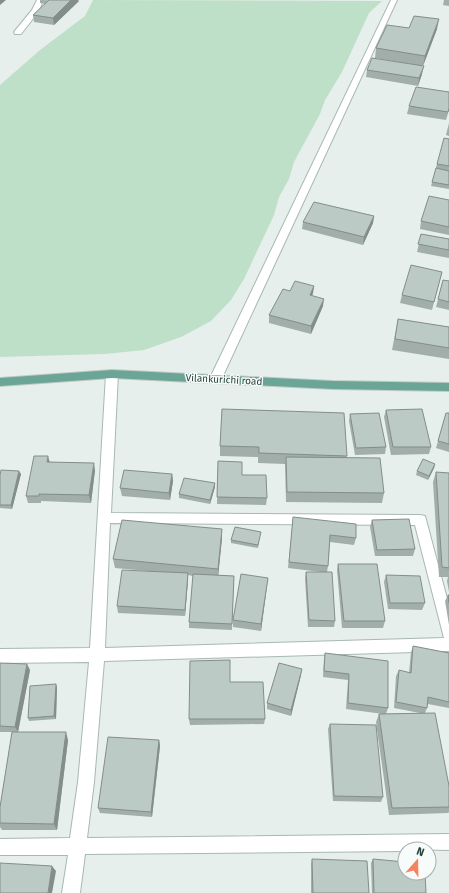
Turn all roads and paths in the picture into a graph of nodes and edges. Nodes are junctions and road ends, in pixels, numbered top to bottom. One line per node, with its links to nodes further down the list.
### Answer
1 (40, 0): 3 (street)
2 (394, 0): 5 (street)
3 (18, 32)
4 (112, 374): 5 (main road, Vilankurichi road); 6 (main road, Vilankurichi road); 8 (street)
5 (215, 380): 7 (main road, Vilankurichi road)
6 (0, 382)
7 (449, 386)
8 (105, 518): 9 (street); 11 (street)
9 (449, 633)
10 (449, 644): 11 (street)
11 (97, 655): 12 (street); 15 (street)
12 (0, 656)
13 (449, 842): 15 (street)
14 (0, 847): 15 (street)
15 (77, 847): 16 (street)
16 (71, 893)

